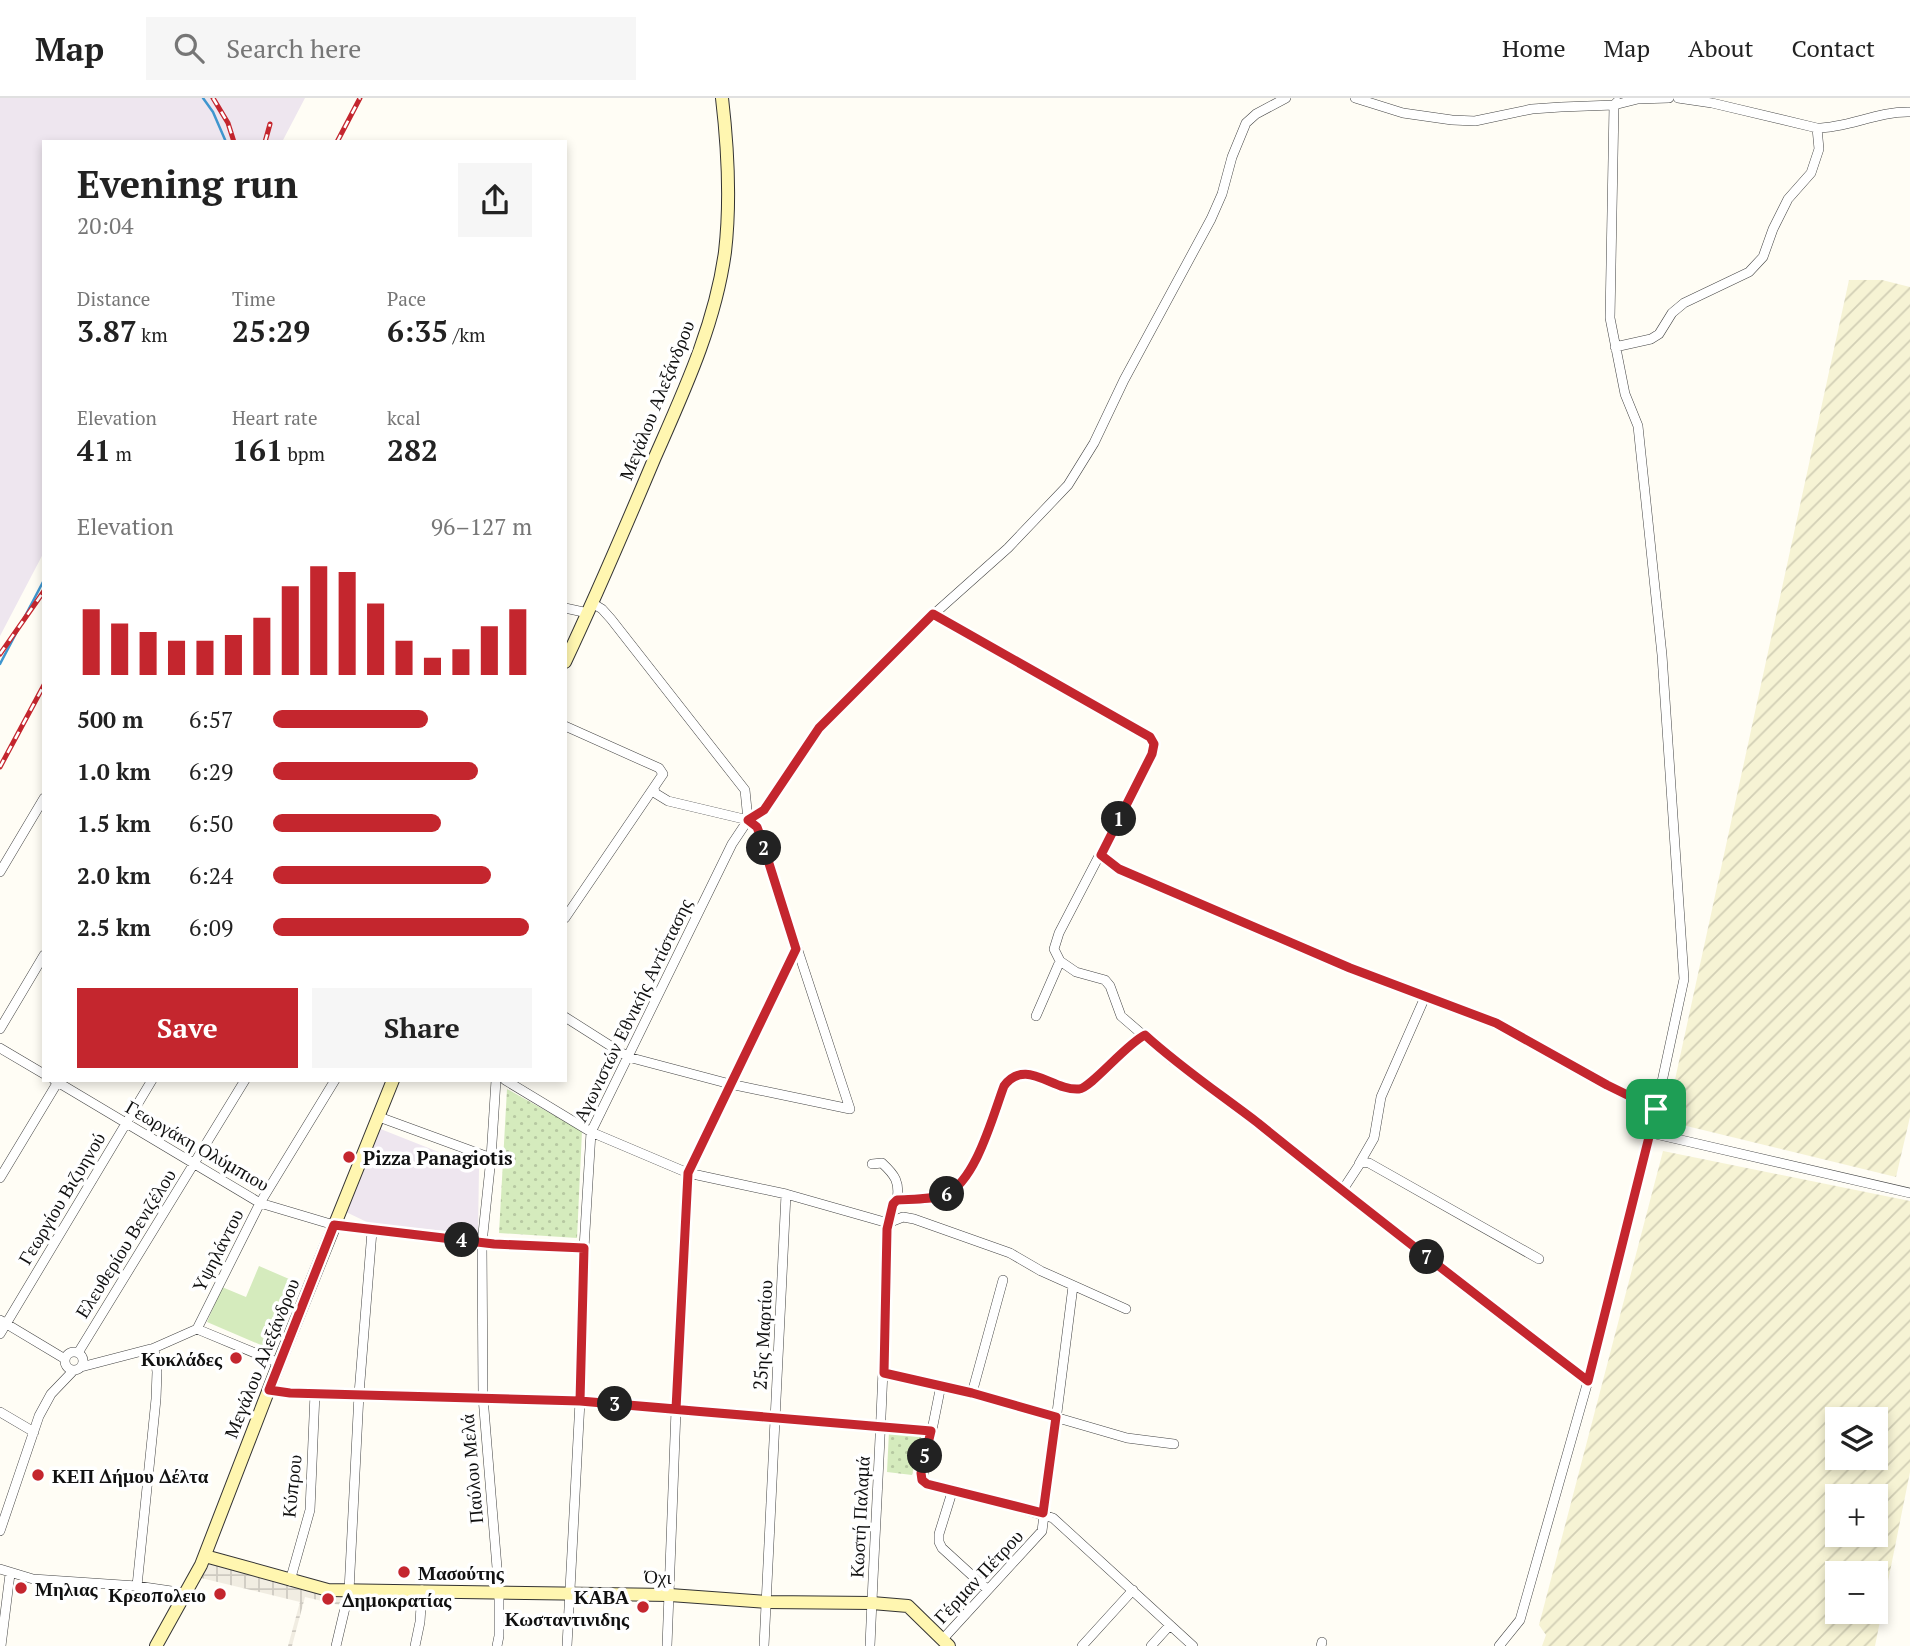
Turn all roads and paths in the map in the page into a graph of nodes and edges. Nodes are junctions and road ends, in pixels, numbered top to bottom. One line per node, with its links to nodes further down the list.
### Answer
1 (722, 98): 11 (street, Μεγάλου Αλεξάνδρου)
2 (1286, 98): 12 (street, Αγωνιστών Εθνικής Αντίστασης)
3 (1355, 98): 6 (street)
4 (1669, 98): 6 (street)
5 (1678, 98): 8 (street)
6 (1617, 102): 9 (street)
7 (1910, 112): 8 (street)
8 (1816, 128): 9 (street)
9 (1615, 347): 41 (street)
10 (567, 608): 11 (street)
11 (590, 608): 13 (street, Μεγάλου Αλεξάνδρου); 17 (street)
12 (933, 614): 17 (street, Αγωνιστών Εθνικής Αντίστασης); 18 (street)
13 (567, 658)
14 (567, 727): 15 (street)
15 (654, 788): 17 (street); 20 (street)
16 (42, 802): 19 (street)
17 (748, 820): 21 (street); 30 (street, Αγωνιστών Εθνικής Αντίστασης)
18 (1101, 855): 23 (street); 24 (street)
19 (0, 872)
20 (567, 915)
21 (796, 949): 40 (street); 40 (street)
22 (42, 958): 27 (street)
23 (1060, 961): 25 (street); 28 (street)
24 (1424, 997): 41 (street); 49 (street)
25 (1036, 1016)
26 (567, 1018): 30 (street)
27 (0, 1029)
28 (1145, 1035): 52 (street); 55 (street)
29 (0, 1048): 31 (street)
30 (628, 1057): 40 (street); 44 (street, Αγωνιστών Εθνικής Αντίστασης)
31 (42, 1073)
32 (56, 1082): 51 (street)
33 (59, 1082): 43 (street, Γεωργάκη Ολύμπιου)
34 (151, 1082): 43 (street, Γεωργίου Βιζυηνού)
35 (244, 1082): 47 (street, Ελευθερίου Βενιζέλου)
36 (334, 1082): 56 (street, Υψηλάντου)
37 (392, 1082): 42 (street, Μεγάλου Αλεξάνδρου)
38 (496, 1082): 46 (street, Παύλου Μελά)
39 (508, 1082): 44 (street)
40 (730, 1084): 50 (street)
41 (1656, 1109): 45 (street)
42 (379, 1117): 46 (street); 58 (street, Μεγάλου Αλεξάνδρου)
43 (125, 1124): 47 (street, Γεωργάκη Ολύμπιου); 66 (street, Γεωργίου Βιζυηνού)
44 (592, 1132): 50 (street); 61 (street, Αγωνιστών Εθνικής Αντίστασης)
45 (1651, 1133): 53 (street); 75 (street)
46 (491, 1158): 60 (street, Παύλου Μελά)
47 (194, 1164): 56 (street, Γεωργάκη Ολύμπιου); 70 (street, Ελευθερίου Βενιζέλου)
48 (872, 1164): 55 (street)
49 (1359, 1164): 52 (street); 62 (street)
50 (688, 1173): 54 (street); 83 (street)
51 (0, 1178)
52 (1342, 1191): 75 (street)
53 (1910, 1193)
54 (786, 1194): 57 (street); 85 (street, 25ης Μαρτίου)
55 (897, 1200): 57 (street, Κωστή Παλαμά)
56 (260, 1203): 58 (street, Γεωργάκη Ολύμπιου); 67 (street, Υψηλάντου)
57 (888, 1223): 64 (street); 74 (street, Κωστή Παλαμά)
58 (334, 1225): 59 (street, Γεωργάκη Ολύμπιου); 72 (street, Μεγάλου Αλεξάνδρου)
59 (372, 1231): 60 (street, Γεωργάκη Ολύμπιου); 80 (street)
60 (482, 1243): 61 (street, Γεωργάκη Ολύμπιου); 81 (street, Παύλου Μελά)
61 (584, 1248): 82 (street, Αγωνιστών Εθνικής Αντίστασης)
62 (1539, 1259)
63 (1003, 1280): 79 (street)
64 (1073, 1286): 65 (street); 86 (street, Γέρμαν Πέτρου)
65 (1126, 1309)
66 (3, 1322): 68 (street, Γεωργίου Βιζυηνού); 71 (street)
67 (197, 1329): 69 (street); 72 (street)
68 (0, 1334)
69 (154, 1348): 73 (street); 98 (street)
70 (78, 1353): 71 (street); 73 (street)
71 (65, 1360): 73 (street)
72 (279, 1363): 77 (street, Μεγάλου Αλεξάνδρου)
73 (77, 1368): 89 (street)
74 (884, 1373): 76 (street); 87 (street, Κωστή Παλαμά)
75 (1588, 1381): 123 (street)
76 (941, 1385): 79 (street); 88 (street)
77 (269, 1390): 78 (street); 94 (street, Μεγάλου Αλεξάνδρου)
78 (315, 1393): 80 (street); 97 (street, Κύπρου)
79 (972, 1393): 86 (street)
80 (359, 1394): 81 (street); 102 (street)
81 (483, 1397): 82 (street); 104 (street, Παύλου Μελά)
82 (580, 1401): 83 (street); 105 (street, Αγωνιστών Εθνικής Αντίστασης)
83 (676, 1409): 85 (street); 106 (street)
84 (0, 1412): 89 (street)
85 (775, 1417): 87 (street); 107 (street, 25ης Μαρτίου)
86 (1056, 1417): 90 (street); 92 (street, Γέρμαν Πέτρου)
87 (882, 1427): 88 (street); 108 (street, Κωστή Παλαμά)
88 (931, 1431): 91 (street)
89 (34, 1432): 93 (street)
90 (1174, 1444)
91 (953, 1489): 92 (street); 100 (street)
92 (1043, 1513): 100 (street, Γέρμαν Πέτρου); 101 (street)
93 (0, 1531)
94 (205, 1556): 97 (street); 103 (street, Μεγάλου Αλεξάνδρου)
95 (0, 1569): 96 (street)
96 (10, 1574): 98 (street); 111 (street)
97 (290, 1581): 102 (street)
98 (137, 1586): 103 (street)
99 (422, 1590): 102 (street, Όχι); 104 (street, Όχι); 114 (street)
100 (988, 1590): 110 (street, Γέρμαν Πέτρου)
101 (1133, 1590): 109 (street); 120 (street)
102 (349, 1591): 113 (street)
103 (185, 1592): 112 (street, Μεγάλου Αλεξάνδρου)
104 (499, 1592): 105 (street, Όχι); 115 (street, Παύλου Μελά)
105 (570, 1592): 106 (street, Όχι); 116 (street, Αγωνιστών Εθνικής Αντίστασης)
106 (670, 1595): 107 (street, Όχι); 117 (street)
107 (766, 1602): 108 (street, Όχι); 118 (street, 25ης Μαρτίου)
108 (872, 1603): 110 (street, Όχι); 119 (street, Κωστή Παλαμά)
109 (1170, 1625): 121 (street); 122 (street)
110 (946, 1643)
111 (1, 1646)
112 (156, 1646)
113 (336, 1646)
114 (415, 1646)
115 (497, 1646)
116 (567, 1646)
117 (667, 1646)
118 (764, 1646)
119 (870, 1646)
120 (1082, 1646)
121 (1151, 1646)
122 (1193, 1646)
123 (1499, 1646)

